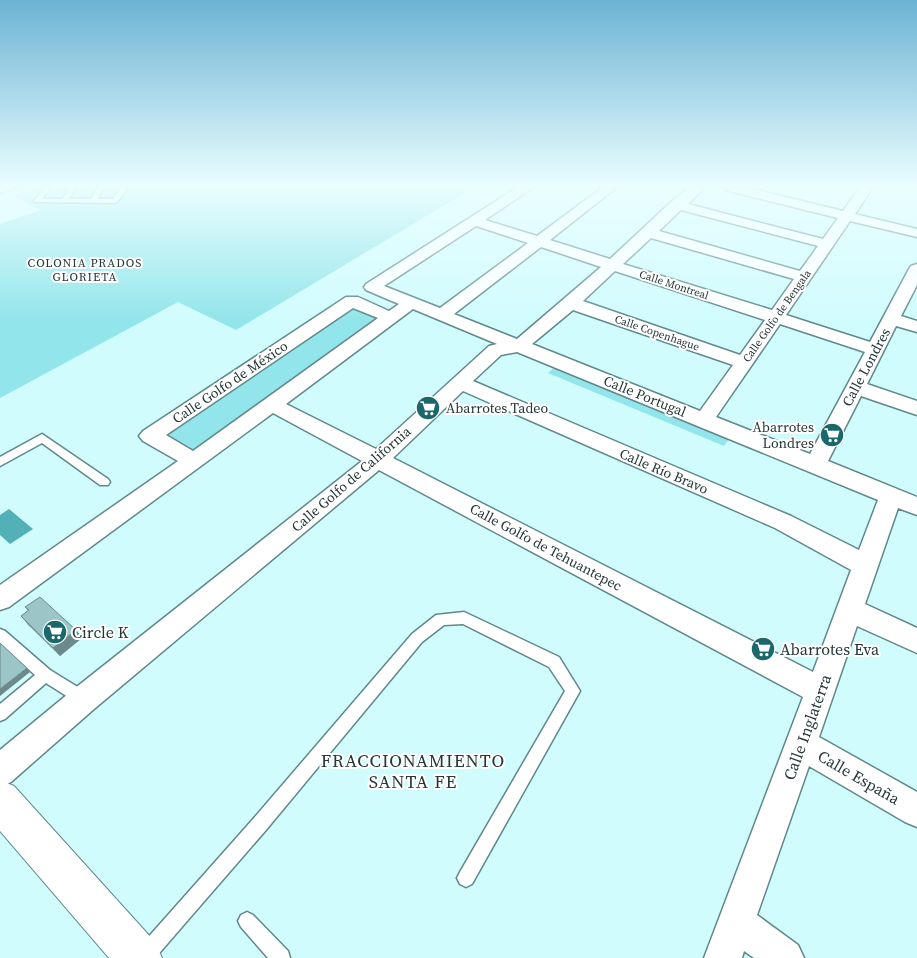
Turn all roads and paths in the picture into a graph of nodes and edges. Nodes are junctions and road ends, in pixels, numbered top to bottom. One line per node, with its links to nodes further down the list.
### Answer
1 (457, 232): 12 (street, Calle Portugal)
2 (508, 232): 7 (street, Calle Montreal)
3 (553, 232): 7 (street)
4 (647, 232): 9 (street, Calle Golfo de California); 11 (street)
5 (779, 232): 8 (street)
6 (835, 232): 8 (street, Calle Golfo de Bengala)
7 (540, 242): 9 (street, Calle Montreal); 14 (street)
8 (826, 244): 11 (street, Calle Golfo de Bengala)
9 (611, 265): 13 (street, Calle Golfo de California); 16 (street, Calle Montreal)
10 (917, 269): 17 (street, Calle Londres)
11 (804, 277): 16 (street, Calle Golfo de Bengala)
12 (412, 302): 14 (street, Calle Portugal); 15 (street)
13 (571, 303): 19 (street, Calle Golfo de California); 21 (street, Calle Copenhague)
14 (442, 314): 19 (street, Calle Portugal)
15 (392, 318): 24 (street); 28 (street, Calle Golfo de México)
16 (776, 318): 20 (street, Calle Montreal); 21 (street, Calle Golfo de Bengala)
17 (891, 319): 18 (street); 20 (street, Calle Londres)
18 (917, 327)
19 (519, 346): 22 (street, Calle Golfo de California); 26 (street, Calle Portugal)
20 (875, 349): 23 (street, Calle Londres)
21 (744, 363): 26 (street, Calle Golfo de Bengala)
22 (459, 382): 27 (street, Calle Golfo de California); 33 (street, Calle Río Bravo)
23 (856, 387): 25 (street); 30 (street, Calle Londres)
24 (271, 404): 27 (street, Calle Golfo de Tehuantepec); 28 (street)
25 (917, 408)
26 (704, 420): 30 (street, Calle Portugal)
27 (379, 459): 39 (street, Calle Golfo de Tehuantepec); 40 (street, Calle Golfo de California)
28 (194, 461): 34 (street)
29 (0, 462): 31 (lane)
30 (815, 465): 32 (street, Calle Portugal)
31 (104, 482)
32 (904, 501): 33 (street, Calle Inglaterra)
33 (866, 566): 35 (street, Calle Inglaterra)
34 (0, 599)
35 (850, 610): 37 (street); 39 (street, Calle Inglaterra)
36 (0, 635): 38 (lane)
37 (917, 641)
38 (45, 675): 40 (lane); 41 (lane)
39 (820, 691): 42 (street, Calle Inglaterra)
40 (84, 699): 43 (street, Calle Golfo de California)
41 (0, 714)
42 (801, 744): 45 (street, Calle España); 48 (street, Calle Inglaterra)
43 (0, 770)
44 (0, 800): 49 (main road)
45 (917, 810)
46 (466, 878): 49 (lane)
47 (247, 921): 50 (lane)
48 (736, 922): 51 (street, Calle Inglaterra); 52 (street)
49 (141, 958)
50 (281, 958)
51 (723, 958)
52 (785, 958)

